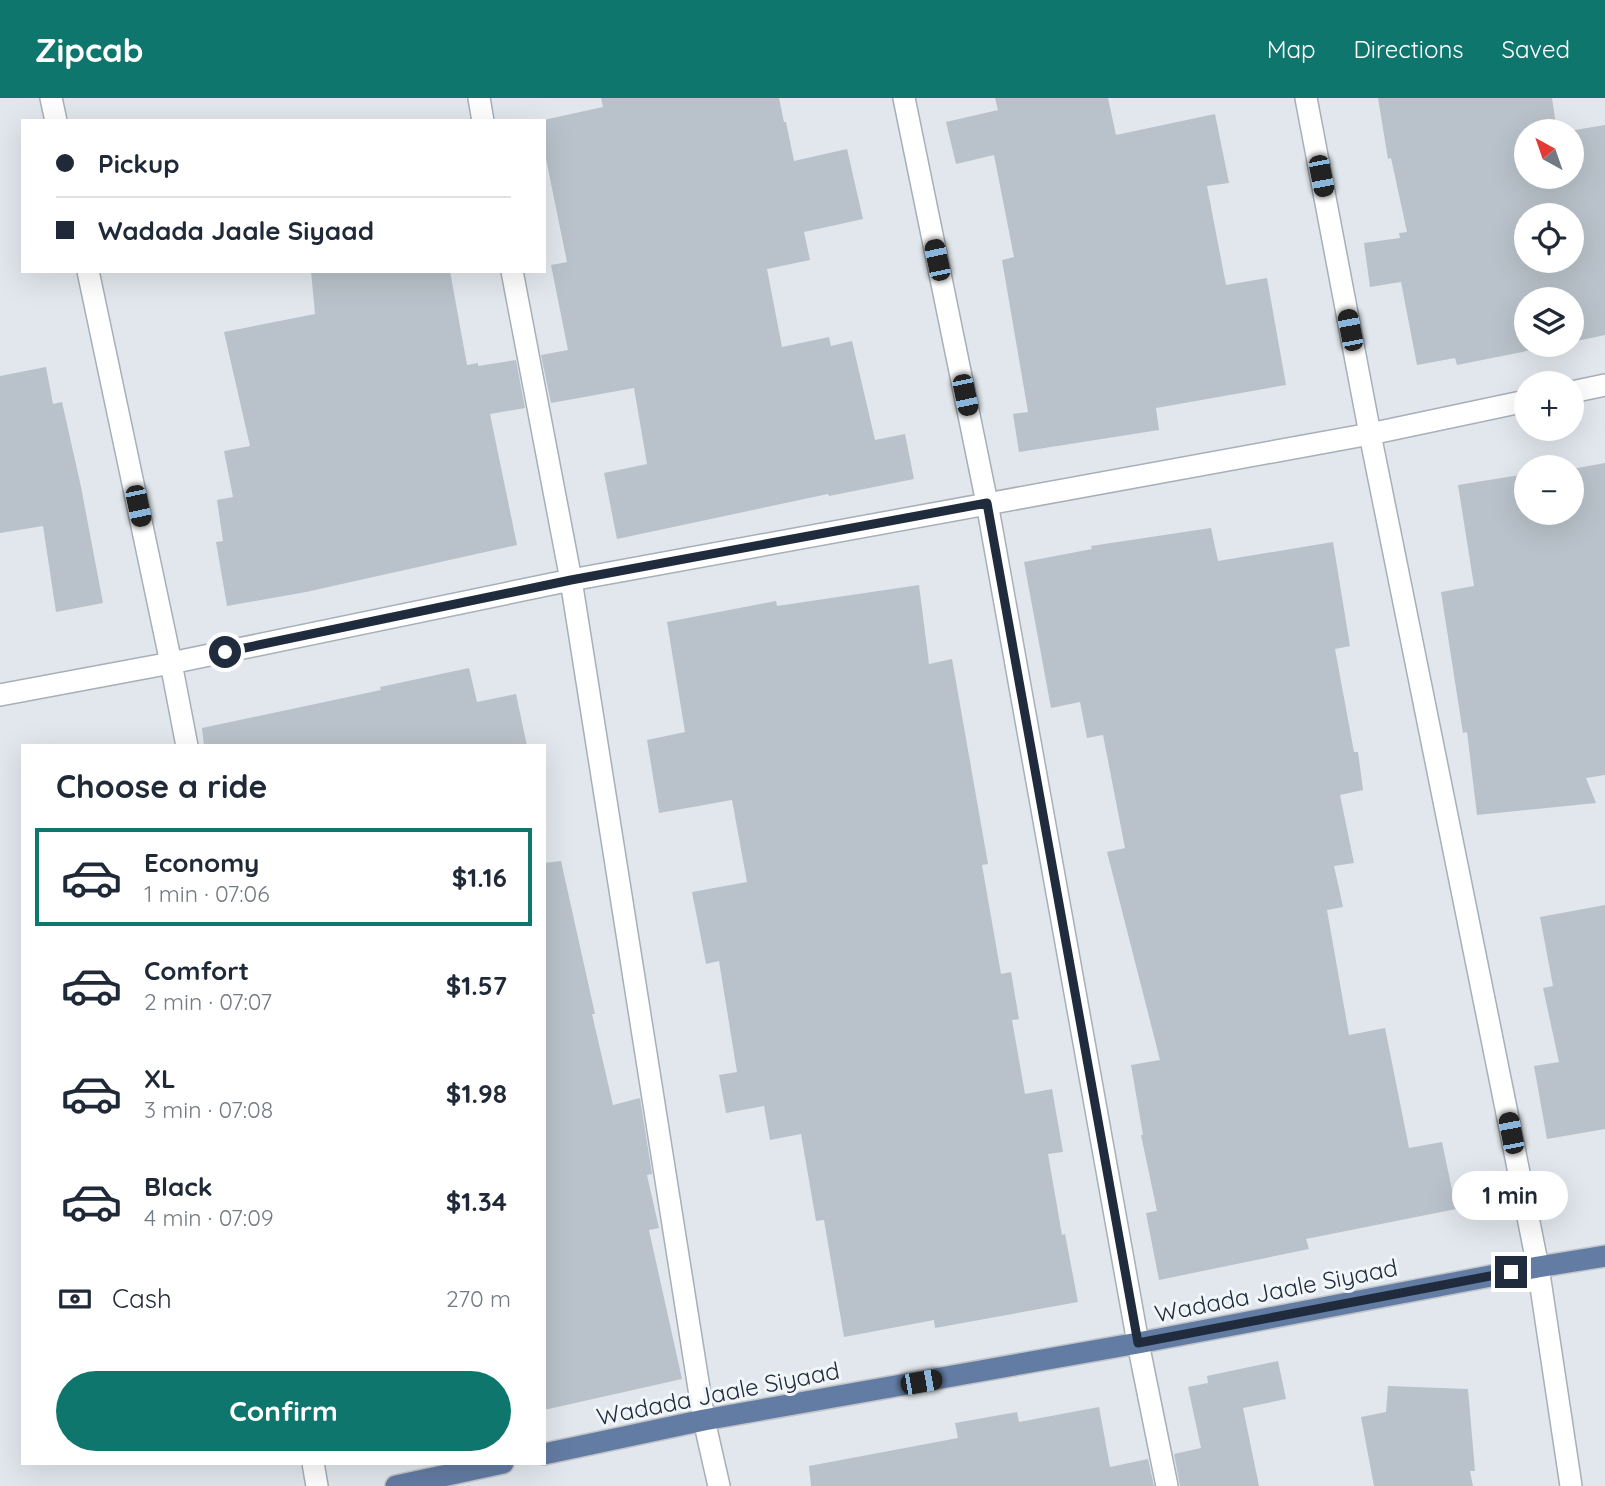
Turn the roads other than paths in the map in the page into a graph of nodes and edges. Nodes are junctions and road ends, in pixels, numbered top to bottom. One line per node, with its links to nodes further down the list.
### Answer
1 (51, 98): 5 (street)
2 (478, 98): 6 (street)
3 (904, 98): 13 (street)
4 (1306, 98): 12 (street)
5 (56, 119)
6 (483, 119)
7 (88, 273): 15 (street)
8 (512, 273): 14 (street)
9 (1605, 385): 10 (street)
10 (1584, 389)
11 (1514, 404): 12 (street)
12 (1370, 434): 13 (street); 19 (street)
13 (987, 503): 14 (street); 20 (street)
14 (571, 580): 15 (street); 21 (street)
15 (172, 663): 16 (street); 17 (street)
16 (0, 695)
17 (187, 744)
18 (1605, 1256): 19 (main road, Wadada Jaale Siyaad)
19 (1538, 1267): 20 (main road, Wadada Jaale Siyaad); 29 (street)
20 (1138, 1343): 21 (main road, Wadada Jaale Siyaad); 28 (street)
21 (704, 1420): 22 (main road, Wadada Jaale Siyaad); 27 (street)
22 (546, 1454)
23 (313, 1465): 25 (street)
24 (494, 1465): 26 (main road)
25 (317, 1486)
26 (396, 1486)
27 (719, 1486)
28 (1167, 1486)
29 (1571, 1486)

